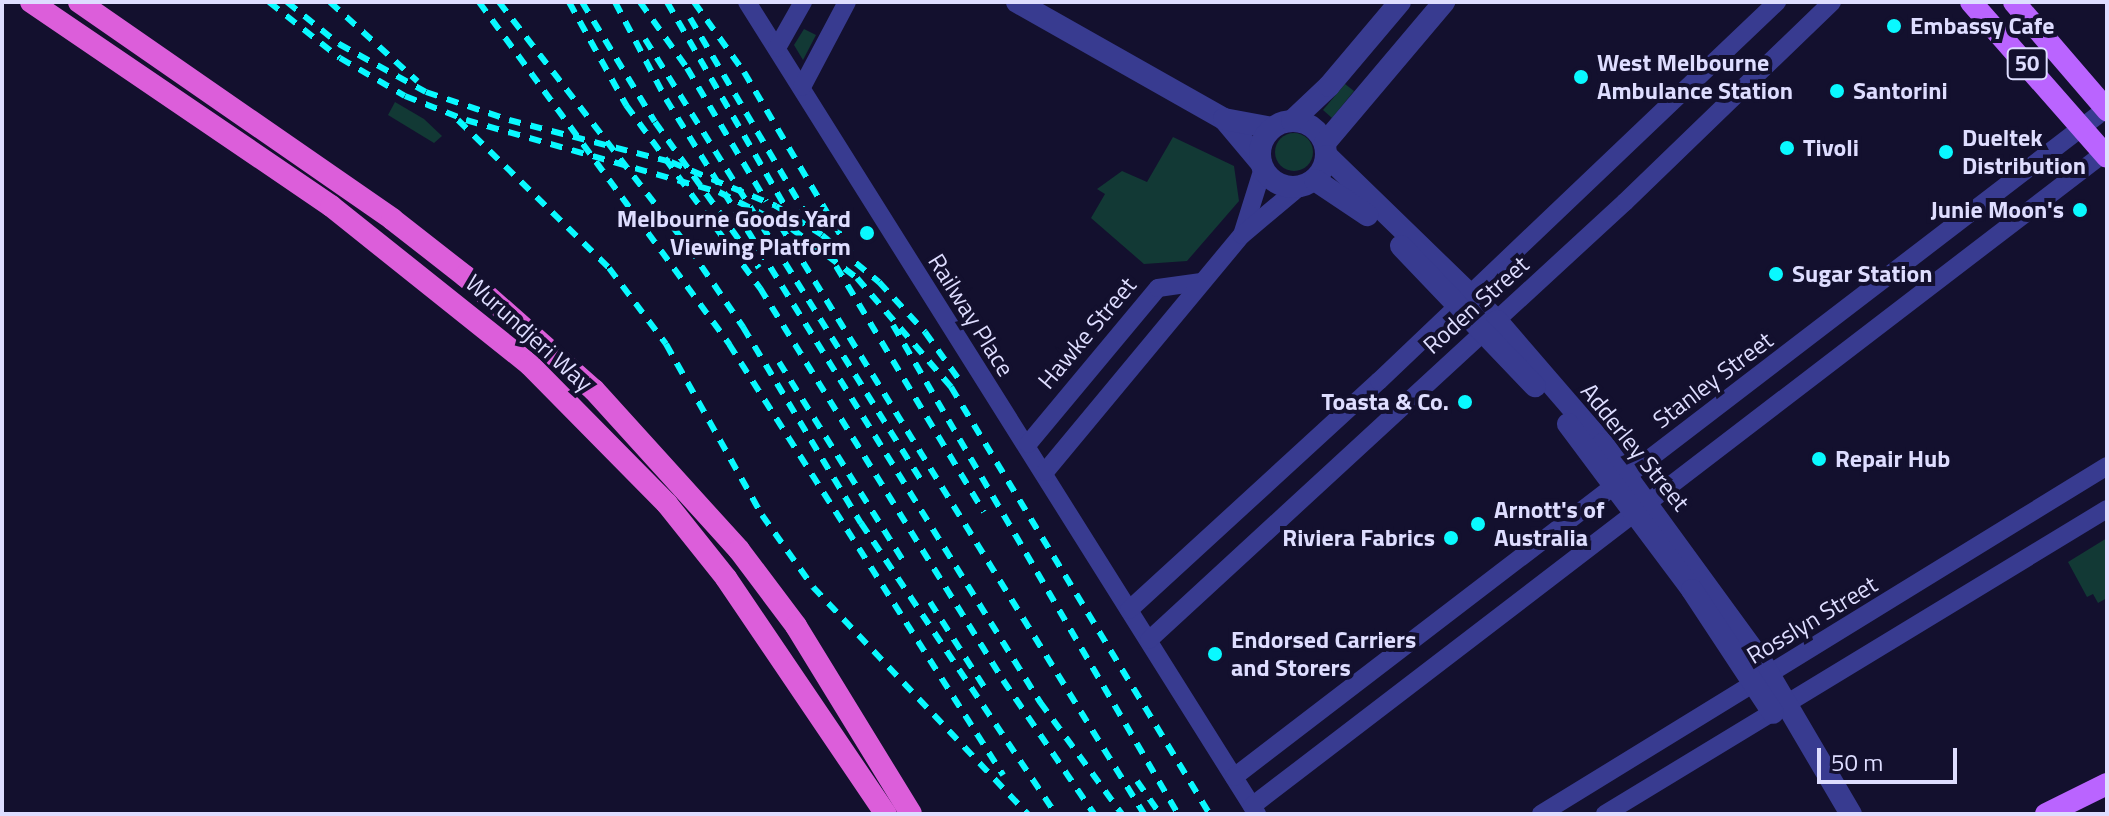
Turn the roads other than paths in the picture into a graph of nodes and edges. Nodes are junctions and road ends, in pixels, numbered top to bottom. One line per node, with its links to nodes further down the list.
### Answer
1 (31, 2): 42 (highway, Wurundjeri Way)
2 (79, 2): 43 (highway, Wurundjeri Way)
3 (747, 2): 15 (street, Railway Place)
4 (803, 2): 15 (street)
5 (847, 2): 16 (street)
6 (1017, 2): 18 (street)
7 (1400, 2): 19 (street)
8 (1444, 2): 21 (street)
9 (1777, 2): 27 (street, Roden Street)
10 (1832, 2): 28 (street, Roden Street)
11 (1971, 2): 14 (main road, 50)
12 (2014, 2): 13 (main road, 50)
13 (2030, 20): 14 (main road); 17 (main road, 50)
14 (2006, 43): 20 (main road, 50)
15 (777, 48): 16 (street, Railway Place)
16 (802, 87): 29 (street, Railway Place)
17 (2107, 109): 20 (street, Stanley Street)
18 (1224, 119): 19 (street); 23 (street)
19 (1282, 125): 21 (street); 23 (street)
20 (2084, 126): 22 (main road, 50); 32 (street, Stanley Street)
21 (1326, 149): 24 (street); 27 (street, Adderley Street)
22 (2106, 154): 34 (street)
23 (1262, 166): 24 (street); 25 (street)
24 (1306, 184): 25 (street); 27 (street, Adderley Street)
25 (1242, 235): 26 (street)
26 (1200, 282): 29 (street, Hawke Street); 31 (street)
27 (1462, 297): 28 (street, Adderley Street); 35 (street, Roden Street)
28 (1491, 327): 32 (street, Adderley Street); 36 (street, Roden Street)
29 (1028, 444): 31 (street, Railway Place)
30 (2107, 466): 37 (street, Rosslyn Street)
31 (1045, 472): 35 (street, Railway Place)
32 (1620, 480): 34 (street, Adderley Street); 39 (street, Stanley Street)
33 (2107, 509): 38 (street)
34 (1644, 510): 37 (street, Adderley Street); 41 (street)
35 (1129, 610): 36 (street, Railway Place)
36 (1149, 640): 39 (street, Railway Place)
37 (1762, 679): 38 (street, Adderley Street); 44 (street, Rosslyn Street)
38 (1780, 708): 45 (street); 46 (street, Adderley Street)
39 (1234, 777): 41 (street, Railway Place)
40 (2107, 784): 47 (main road)
41 (1255, 810)
42 (886, 814)
43 (911, 814)
44 (1541, 814)
45 (1605, 814)
46 (1851, 814)
47 (2046, 814)

